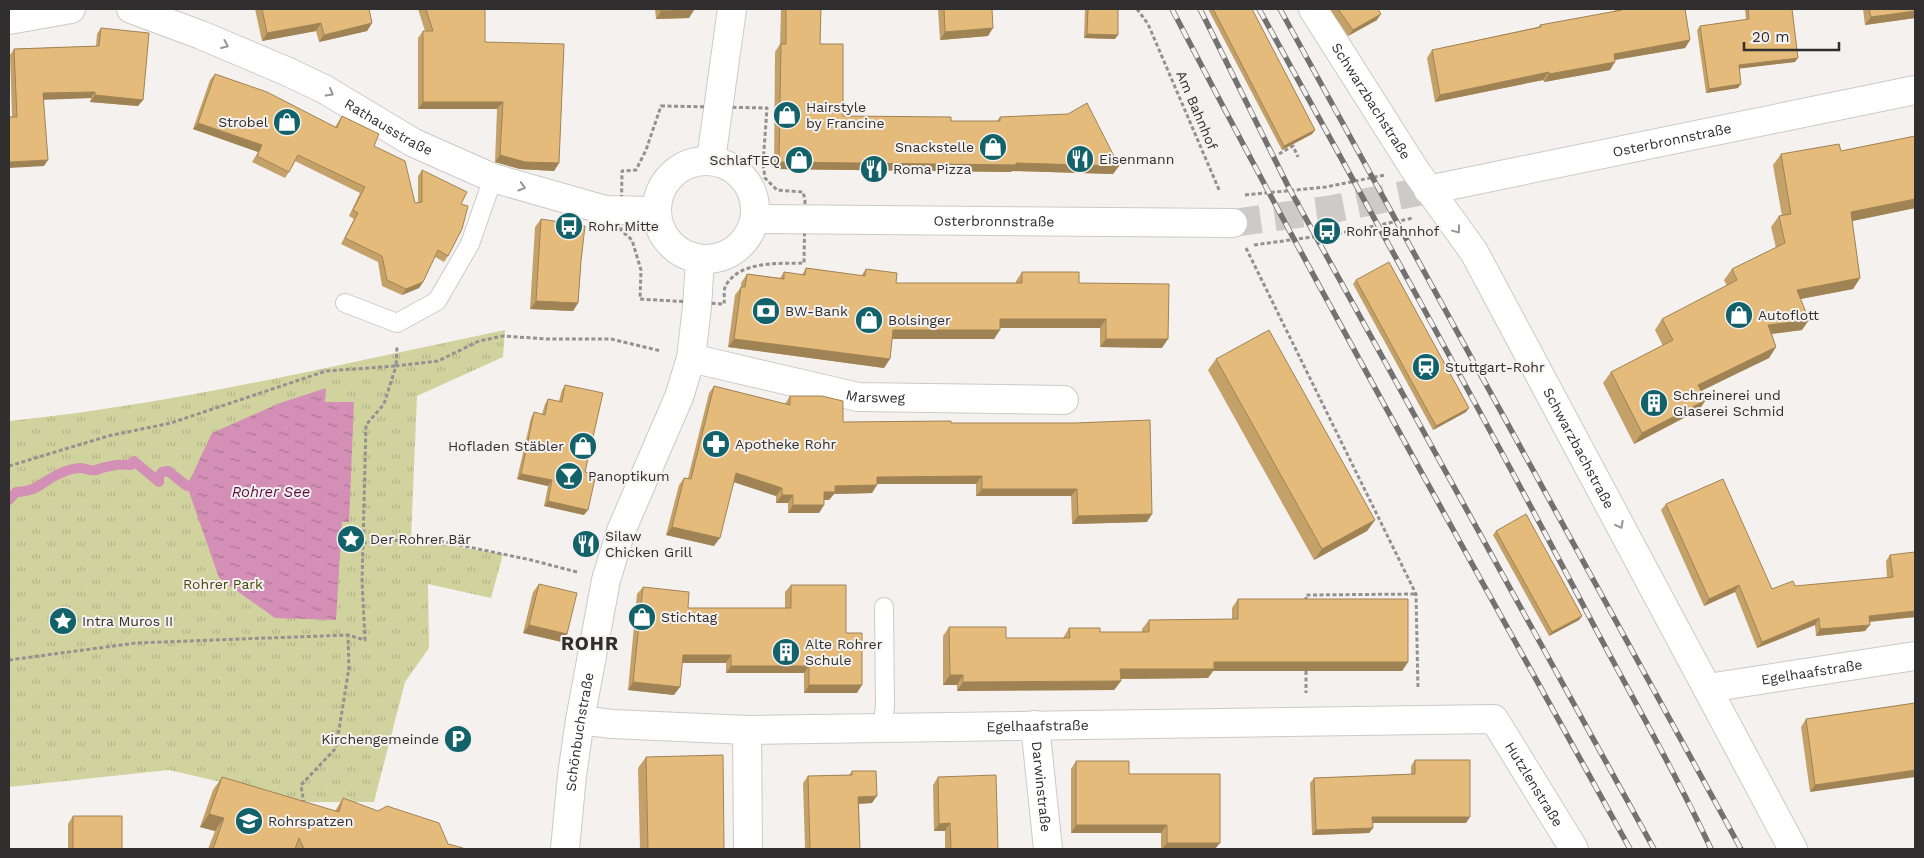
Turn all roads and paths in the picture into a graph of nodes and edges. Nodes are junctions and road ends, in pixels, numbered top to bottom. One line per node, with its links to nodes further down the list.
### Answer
1 (71, 9): 6 (street)
2 (131, 9): 7 (street, Rathausstraße)
3 (732, 9): 11 (street)
4 (1137, 9): 21 (path, Am Bahnhof)
5 (1313, 9): 13 (street, Schwarzbachstraße)
6 (9, 20)
7 (200, 22): 12 (street, Rathausstraße, one-way to 12)
8 (1915, 90): 13 (street, Osterbronnstraße)
9 (1279, 154): 10 (path)
10 (1298, 157)
11 (711, 160): 17 (street); 19 (street)
12 (493, 178): 17 (street, Rathausstraße, one-way to 17); 25 (lane)
13 (1421, 180): 14 (path); 18 (street, Schwarzbachstraße)
14 (1347, 182): 15 (path); 16 (path)
15 (1348, 187)
16 (1240, 196)
17 (656, 211): 22 (street)
18 (1444, 212): 32 (path); 38 (street, Schwarzbachstraße, one-way to 38)
19 (755, 219): 20 (street, Osterbronnstraße); 22 (street)
20 (804, 221): 21 (street, Osterbronnstraße); 24 (path)
21 (1233, 223)
22 (700, 260): 24 (street, Schönbuchstraße)
23 (344, 303): 25 (lane)
24 (698, 303): 26 (street, Schönbuchstraße)
25 (397, 323): 27 (path)
26 (691, 358): 27 (path); 28 (street, Marsweg); 31 (street, Schönbuchstraße)
27 (396, 366): 29 (path); 30 (path)
28 (1064, 400)
29 (9, 466)
30 (363, 543): 31 (path); 35 (path)
31 (606, 580): 40 (street, Schönbuchstraße)
32 (1416, 594): 34 (path); 41 (path)
33 (884, 606): 43 (lane)
34 (1306, 608)
35 (348, 635): 37 (path); 45 (path)
36 (1915, 656): 38 (street, Egelhaafstraße)
37 (9, 660)
38 (1708, 688): 50 (street, Schwarzbachstraße)
39 (1494, 719): 41 (street, Egelhaafstraße); 49 (street, Hutzlenstraße)
40 (580, 720): 44 (street, Egelhaafstraße); 46 (street, Schönbuchstraße)
41 (1418, 720): 42 (street, Egelhaafstraße)
42 (1035, 725): 43 (street, Egelhaafstraße); 48 (street, Darwinstraße)
43 (882, 727): 44 (street, Egelhaafstraße)
44 (747, 730): 47 (street)
45 (306, 812)
46 (565, 849)
47 (748, 849)
48 (1048, 849)
49 (1574, 849)
50 (1793, 849)

